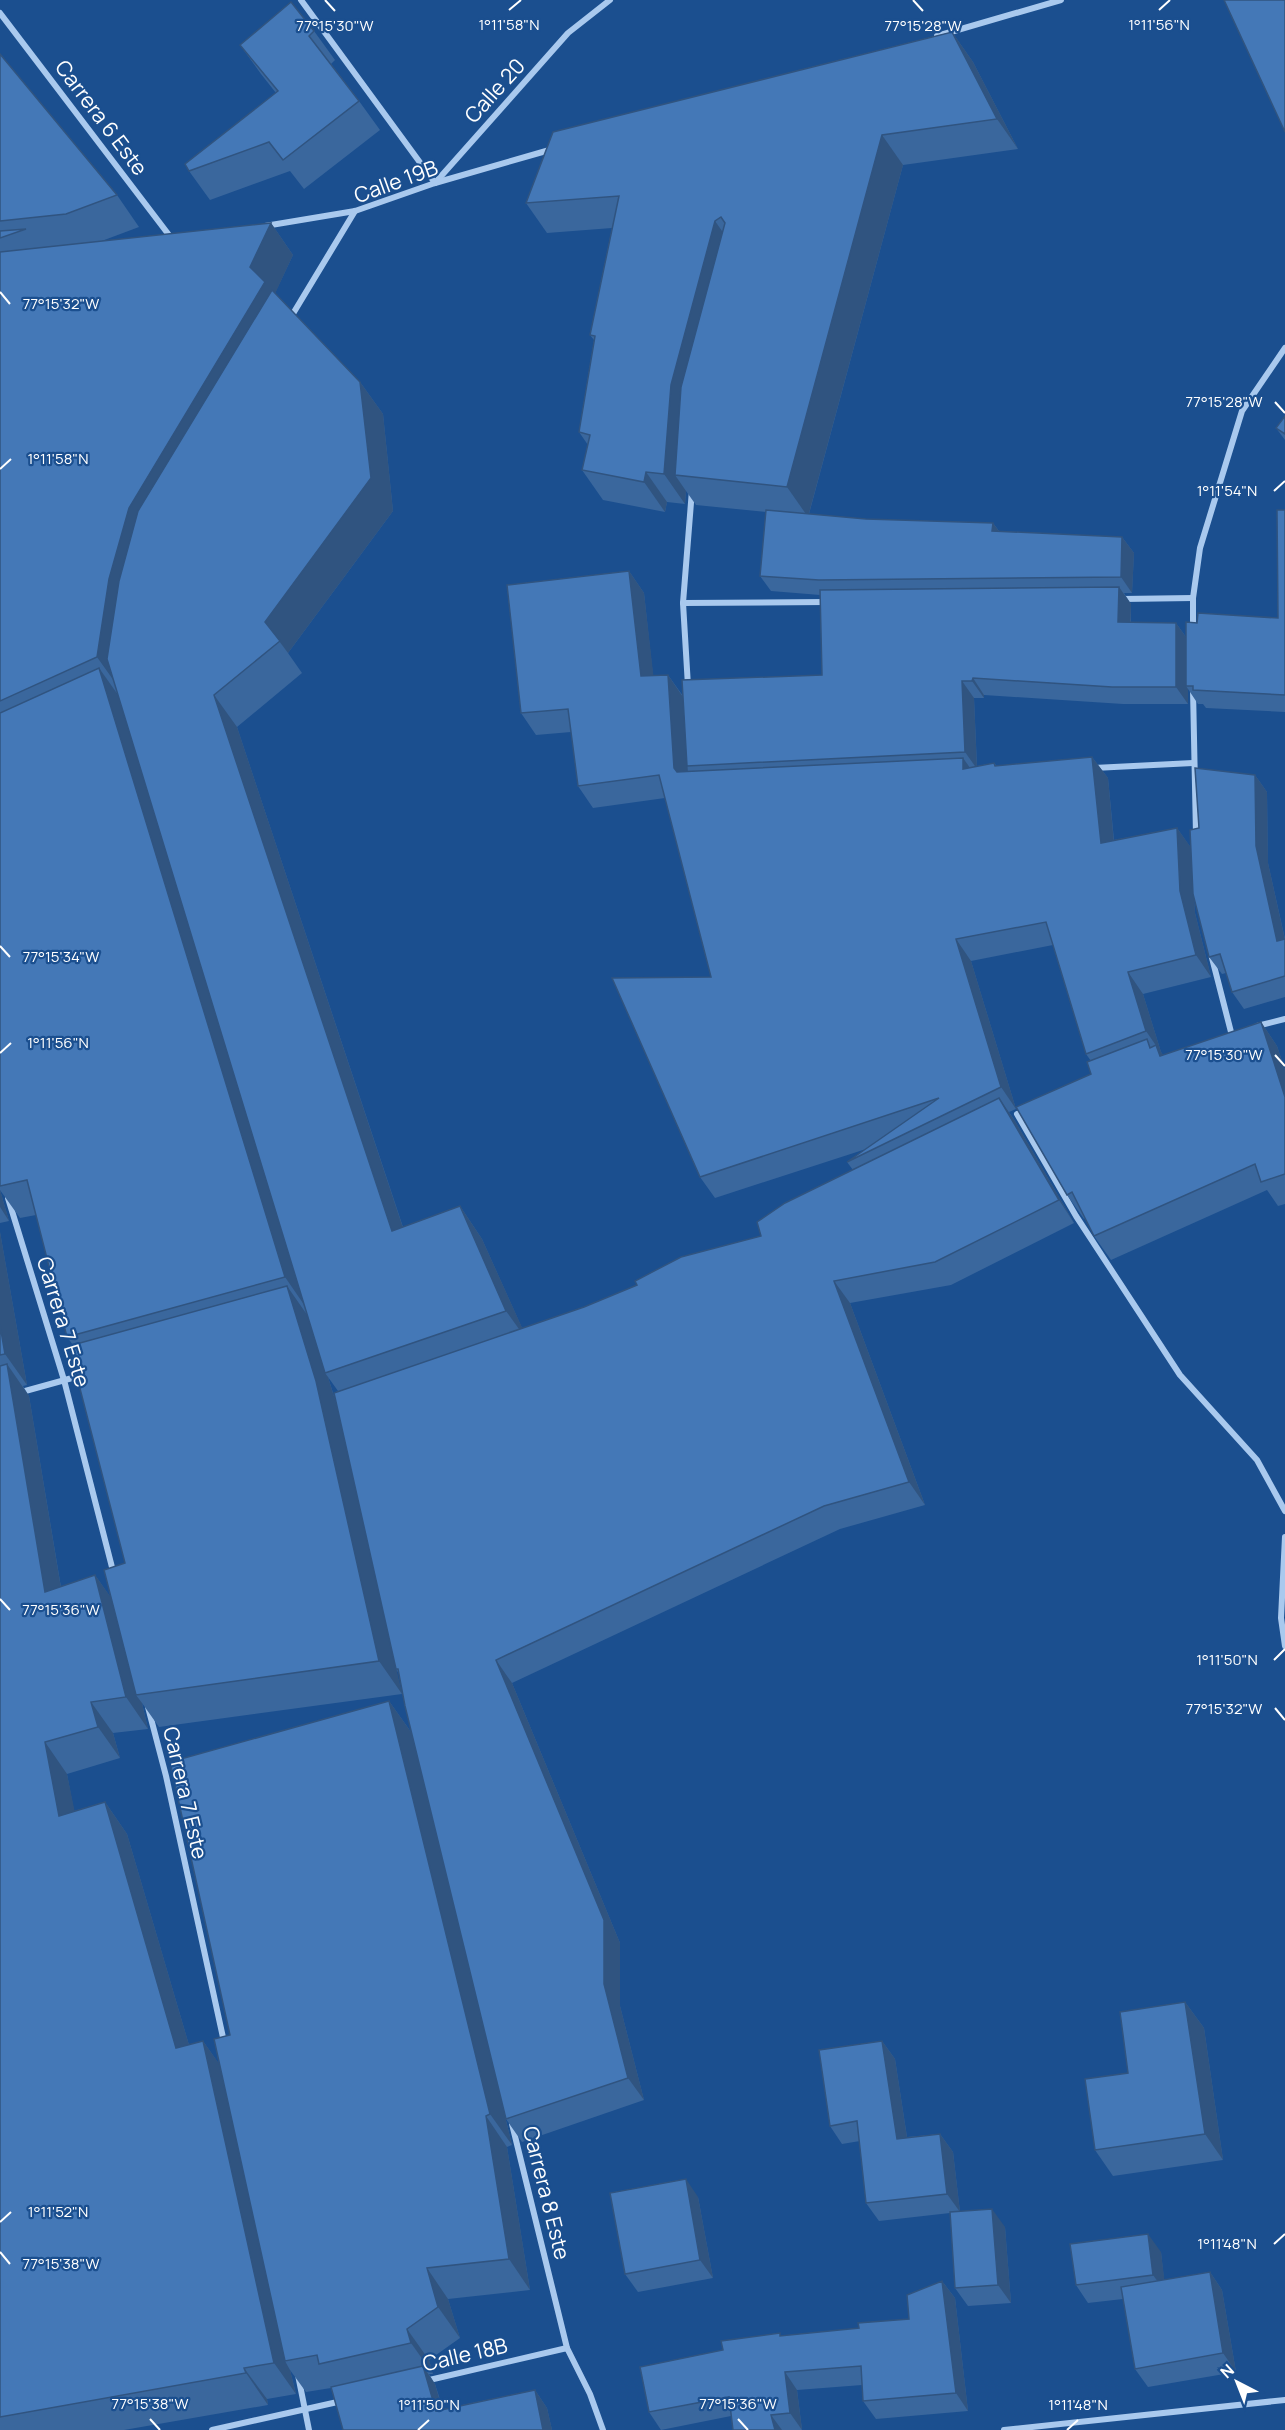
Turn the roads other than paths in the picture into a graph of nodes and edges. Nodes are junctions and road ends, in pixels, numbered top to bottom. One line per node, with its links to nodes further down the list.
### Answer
1 (301, 0): 9 (street)
2 (594, 0): 5 (street)
3 (609, 0): 5 (street, Calle 20)
4 (1061, 0): 7 (street)
5 (600, 7): 9 (street, Calle 20)
6 (0, 13): 12 (street, Carrera 6 Este)
7 (924, 40)
8 (561, 147): 9 (street, Calle 19B)
9 (435, 183): 10 (street, Calle 19B)
10 (355, 211): 11 (street); 13 (street, Calle 19B)
11 (254, 228)
12 (163, 243)
13 (289, 321)
14 (1285, 348): 16 (street)
15 (692, 486): 19 (street)
16 (1193, 598): 17 (street); 20 (street)
17 (1110, 599)
18 (837, 602): 19 (street)
19 (683, 603): 22 (street)
20 (1193, 633)
21 (1193, 680): 23 (street)
22 (689, 696)
23 (1193, 763): 24 (street); 25 (street)
24 (1086, 768)
25 (1197, 843)
26 (1208, 945): 30 (street)
27 (1285, 1018): 28 (street)
28 (1253, 1027)
29 (1242, 1029): 30 (street)
30 (1231, 1032): 31 (street)
31 (1221, 1036)
32 (1028, 1110): 33 (street)
33 (1017, 1114): 34 (street); 39 (street)
34 (1006, 1119)
35 (7, 1194): 37 (street, Carrera 7 Este)
36 (87, 1374): 37 (street)
37 (64, 1380): 38 (street); 41 (street, Carrera 7 Este)
38 (11, 1395)
39 (1285, 1511)
40 (1285, 1537): 42 (street)
41 (117, 1584)
42 (1285, 1646)
43 (145, 1697): 44 (street, Carrera 7 Este)
44 (227, 2053)
45 (510, 2116): 46 (street, Carrera 8 Este)
46 (567, 2348): 48 (street, Calle 18B); 54 (street)
47 (295, 2364): 51 (street)
48 (419, 2383)
49 (351, 2399): 51 (street)
50 (1285, 2400): 55 (street)
51 (305, 2410): 52 (street); 53 (street)
52 (212, 2430)
53 (309, 2430)
54 (603, 2430)
55 (1004, 2430)

